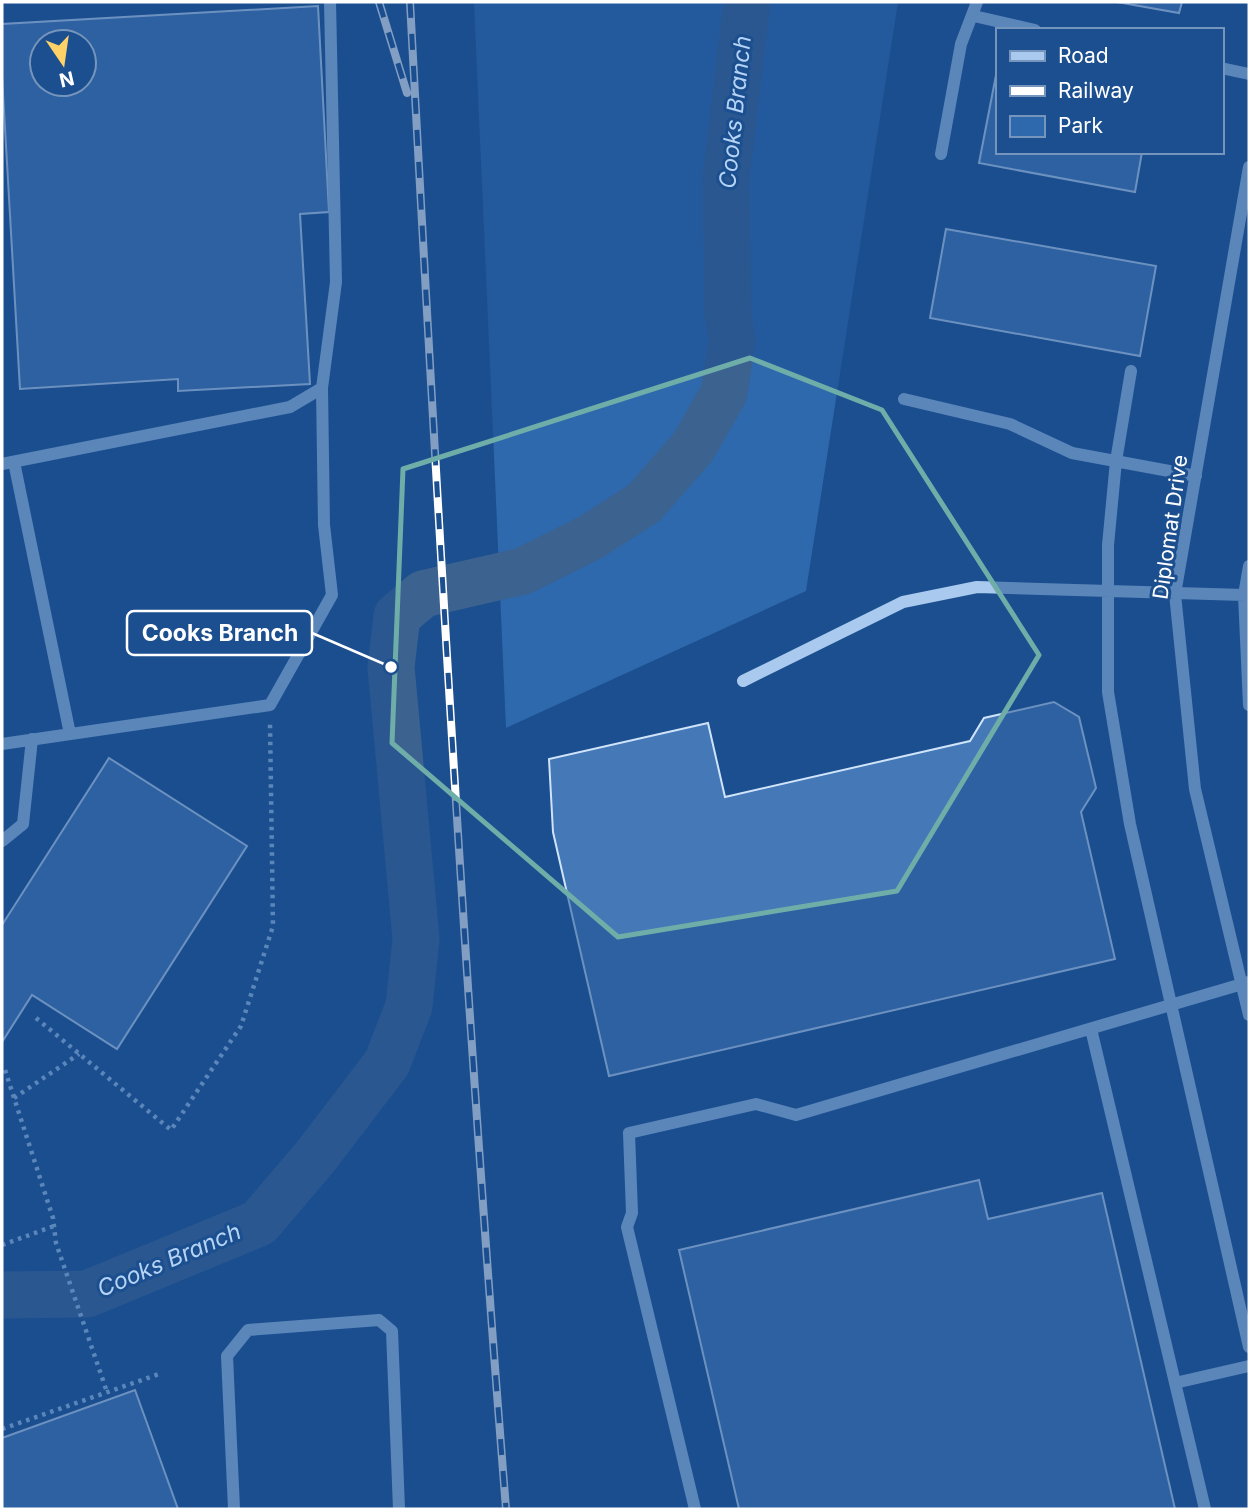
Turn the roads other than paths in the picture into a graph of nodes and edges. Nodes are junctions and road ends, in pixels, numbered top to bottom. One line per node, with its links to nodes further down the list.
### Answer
1 (330, 2): 10 (street)
2 (977, 2): 3 (street)
3 (974, 16): 4 (street); 7 (street)
4 (1026, 28)
5 (1223, 68): 6 (street)
6 (1249, 74)
7 (941, 154)
8 (1249, 167): 14 (street, Diplomat Drive)
9 (1131, 371): 12 (street)
10 (322, 388): 13 (street); 21 (street)
11 (904, 399): 12 (street)
12 (1116, 461): 14 (street); 16 (street)
13 (8, 463): 21 (street)
14 (1196, 476): 17 (street, Diplomat Drive)
15 (1249, 566): 18 (street)
16 (1109, 592): 17 (street); 19 (street); 26 (street)
17 (1175, 594): 18 (street); 25 (street, Diplomat Drive)
18 (1244, 595): 20 (street)
19 (743, 681)
20 (1249, 705)
21 (70, 734): 22 (street)
22 (32, 739): 23 (street); 24 (street)
23 (2, 744)
24 (2, 841)
25 (1245, 984): 26 (street); 27 (street, Diplomat Drive)
26 (1173, 1006): 28 (street); 29 (street)
27 (1249, 1015)
28 (1091, 1029): 31 (street); 34 (street)
29 (1249, 1347)
30 (1249, 1366): 31 (street)
31 (1175, 1383): 35 (street)
32 (234, 1509): 33 (street)
33 (398, 1509)
34 (695, 1509)
35 (1205, 1509)

